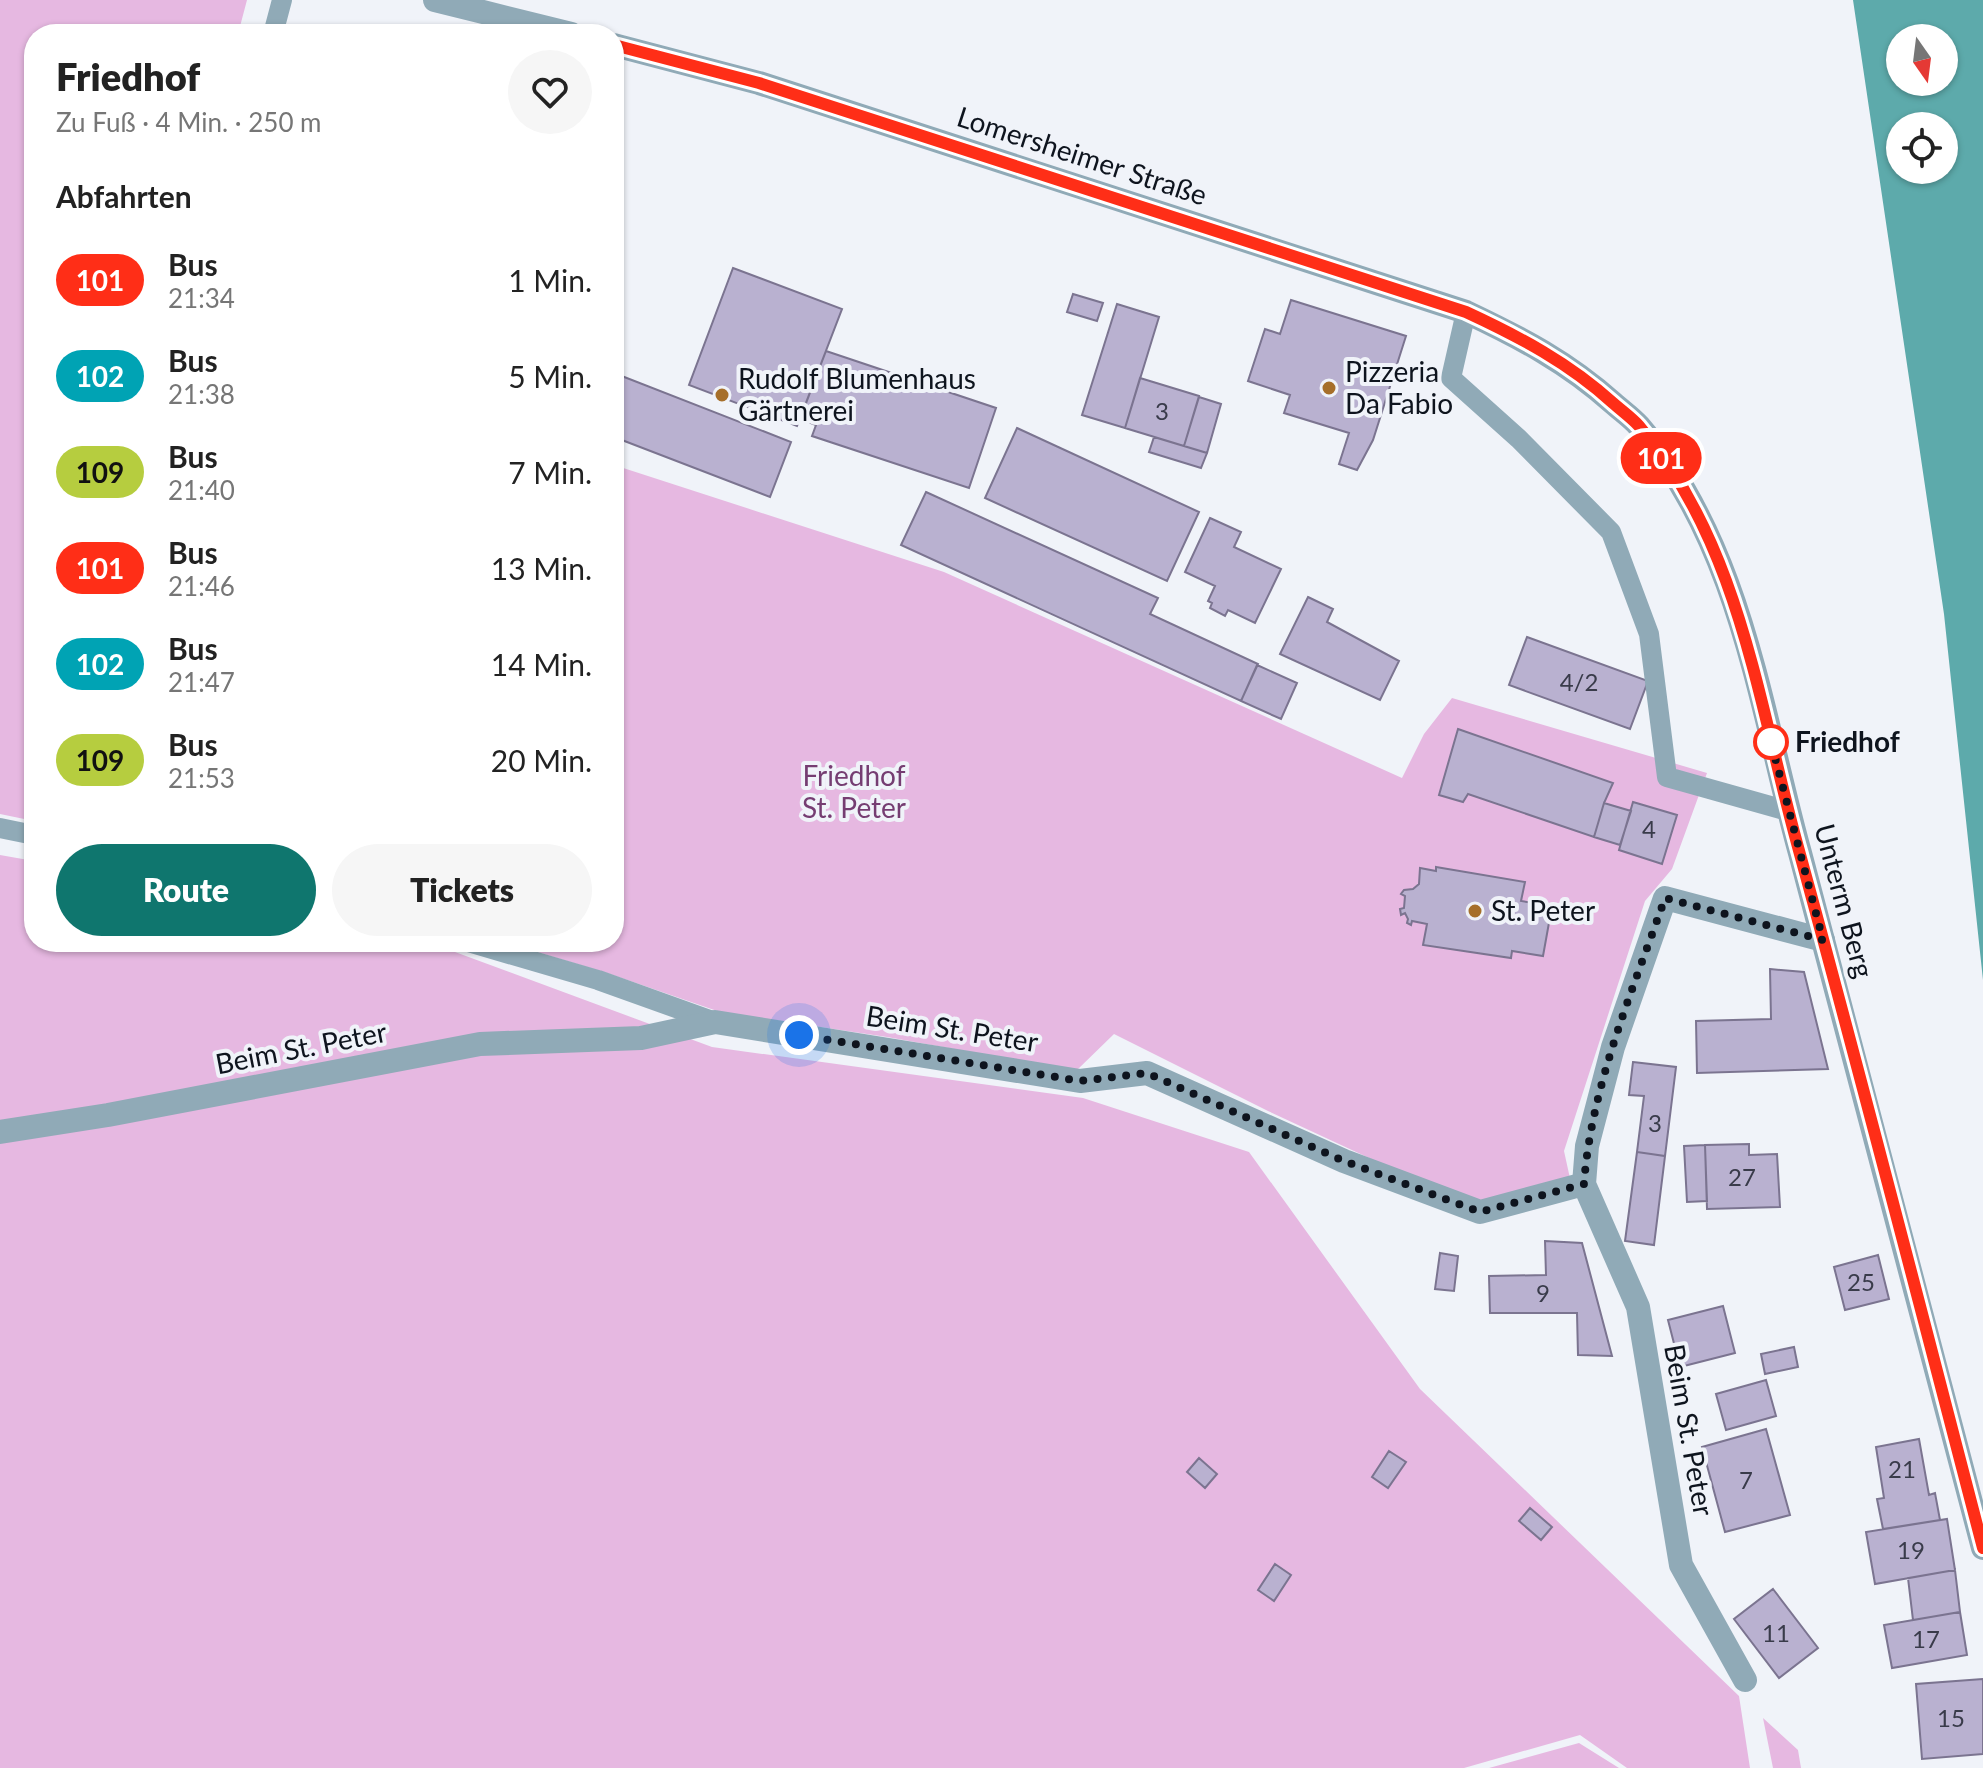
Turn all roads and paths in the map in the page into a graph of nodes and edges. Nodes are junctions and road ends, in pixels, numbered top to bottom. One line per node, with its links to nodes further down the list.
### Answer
1 (282, 0): 3 (lane)
2 (435, 0): 4 (street)
3 (276, 24)
4 (531, 24)
5 (624, 48): 6 (street, Lomersheimer Straße)
6 (1466, 312): 7 (street, Lomersheimer Straße); 8 (lane)
7 (1526, 340): 8 (street, Unterm Berg)
8 (1788, 811): 11 (street, Unterm Berg)
9 (0, 828): 10 (lane)
10 (24, 833)
11 (1823, 940): 15 (street, Beim St. Peter); 16 (street, Unterm Berg)
12 (502, 952): 13 (lane)
13 (715, 1022): 14 (street, Beim St. Peter); 15 (street, Beim St. Peter)
14 (0, 1132)
15 (1584, 1184): 17 (street, Beim St. Peter)
16 (1983, 1548)
17 (1745, 1680)

